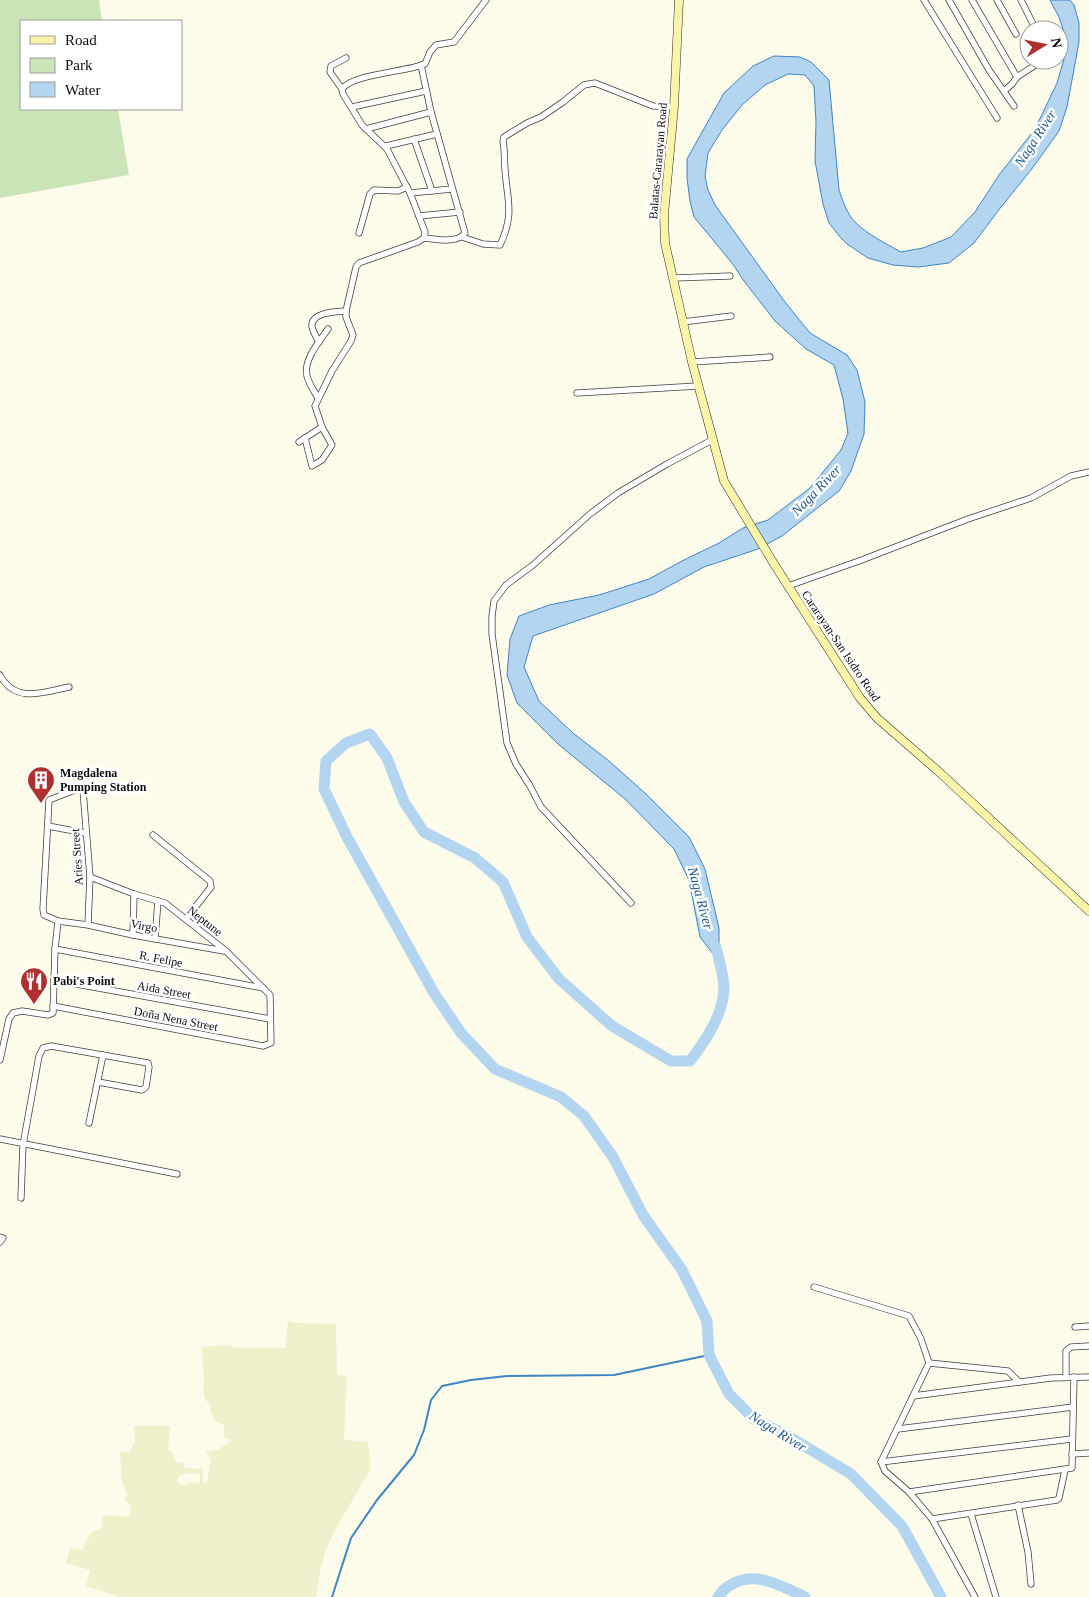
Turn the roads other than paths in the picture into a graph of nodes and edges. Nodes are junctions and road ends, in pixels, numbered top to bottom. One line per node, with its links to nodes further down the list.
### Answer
1 (486, 0): 11 (street)
2 (680, 0): 19 (main road, Balatas-Cararayan Road)
3 (924, 0): 21 (street)
4 (949, 0): 15 (street)
5 (972, 0): 13 (street)
6 (997, 0): 9 (street)
7 (1021, 0): 8 (street)
8 (1031, 20)
9 (1016, 34)
10 (346, 58): 14 (street)
11 (421, 65): 14 (street); 16 (street)
12 (1028, 70): 13 (street)
13 (1017, 77): 15 (street)
14 (342, 89): 18 (street)
15 (1004, 91): 17 (street)
16 (426, 92): 18 (street); 20 (street)
17 (1014, 106)
18 (352, 107): 22 (street)
19 (674, 108): 32 (street); 35 (main road, Balatas-Cararayan Road)
20 (431, 112): 22 (street); 23 (street)
21 (996, 118)
22 (366, 129): 25 (street)
23 (437, 134): 24 (street); 26 (street)
24 (414, 139): 25 (street); 28 (street)
25 (386, 146): 27 (street)
26 (452, 188): 28 (street); 29 (street)
27 (408, 190): 28 (street); 30 (street); 31 (street)
28 (432, 191)
29 (460, 212): 30 (street); 32 (street)
30 (419, 216): 33 (street)
31 (359, 233)
32 (462, 237): 33 (street)
33 (424, 238): 36 (street)
34 (730, 276): 35 (street)
35 (674, 278): 38 (main road, Balatas-Cararayan Road)
36 (346, 311): 40 (street); 45 (street)
37 (731, 316): 38 (street)
38 (683, 322): 42 (main road, Cararayan-San Isidro Road)
39 (328, 329): 40 (street)
40 (318, 342): 45 (street)
41 (770, 357): 42 (street)
42 (692, 362): 43 (main road, Cararayan-San Isidro Road)
43 (698, 386): 44 (street); 48 (main road, Cararayan-San Isidro Road)
44 (577, 393)
45 (318, 398): 46 (street)
46 (322, 427): 47 (street); 47 (street)
47 (305, 438): 49 (street)
48 (712, 440): 51 (main road, Cararayan-San Isidro Road); 60 (street)
49 (299, 442)
50 (1089, 472): 51 (street)
51 (788, 586): 61 (main road, Cararayan-San Isidro Road)
52 (0, 676): 53 (street)
53 (69, 687)
54 (48, 826): 55 (street); 55 (street, Aries Street); 63 (street)
55 (85, 833): 57 (street, Aries Street)
56 (153, 835): 62 (street)
57 (90, 877): 58 (street, Neptune); 64 (street, Aries Street)
58 (134, 894): 59 (street, Neptune); 65 (street)
59 (158, 901): 62 (street, Neptune); 66 (street)
60 (631, 903)
61 (1089, 911)
62 (186, 920): 68 (street, Neptune)
63 (58, 921): 64 (street, Virgo); 67 (street)
64 (88, 925): 65 (street, Virgo)
65 (133, 935): 66 (street, Virgo)
66 (155, 939): 68 (street, Virgo)
67 (55, 949): 69 (street); 70 (street, R. Felipe)
68 (226, 951): 70 (street, Neptune)
69 (54, 980): 71 (street); 72 (street, Aida Street)
70 (263, 988): 72 (street, Neptune)
71 (53, 1006): 72 (street, Doña Nena Street); 74 (street)
72 (270, 1019)
73 (103, 1055): 75 (street); 75 (street); 78 (street)
74 (0, 1060)
75 (98, 1082): 76 (street)
76 (90, 1123)
77 (0, 1139): 78 (street)
78 (23, 1145): 79 (street); 80 (street)
79 (177, 1174)
80 (21, 1198)
81 (0, 1237): 82 (street)
82 (0, 1242)
83 (814, 1286): 87 (street)
84 (1089, 1326): 85 (street)
85 (1076, 1327)
86 (1089, 1346): 88 (street)
87 (929, 1363): 91 (street); 92 (street)
88 (1066, 1377): 89 (street); 91 (street)
89 (1074, 1377): 90 (street); 93 (street)
90 (1089, 1377)
91 (1019, 1382): 92 (street)
92 (913, 1396): 94 (street)
93 (1073, 1407): 94 (street); 95 (street)
94 (898, 1429): 98 (street)
95 (1072, 1438): 97 (street); 98 (street)
96 (1089, 1453): 97 (street)
97 (1072, 1454): 99 (street)
98 (881, 1462): 100 (street)
99 (1065, 1470): 100 (street); 101 (street)
100 (909, 1492): 103 (street)
101 (1018, 1505): 102 (street); 104 (street)
102 (971, 1514): 103 (street); 106 (street)
103 (932, 1519): 105 (street)
104 (1031, 1584)
105 (975, 1597)
106 (996, 1597)

